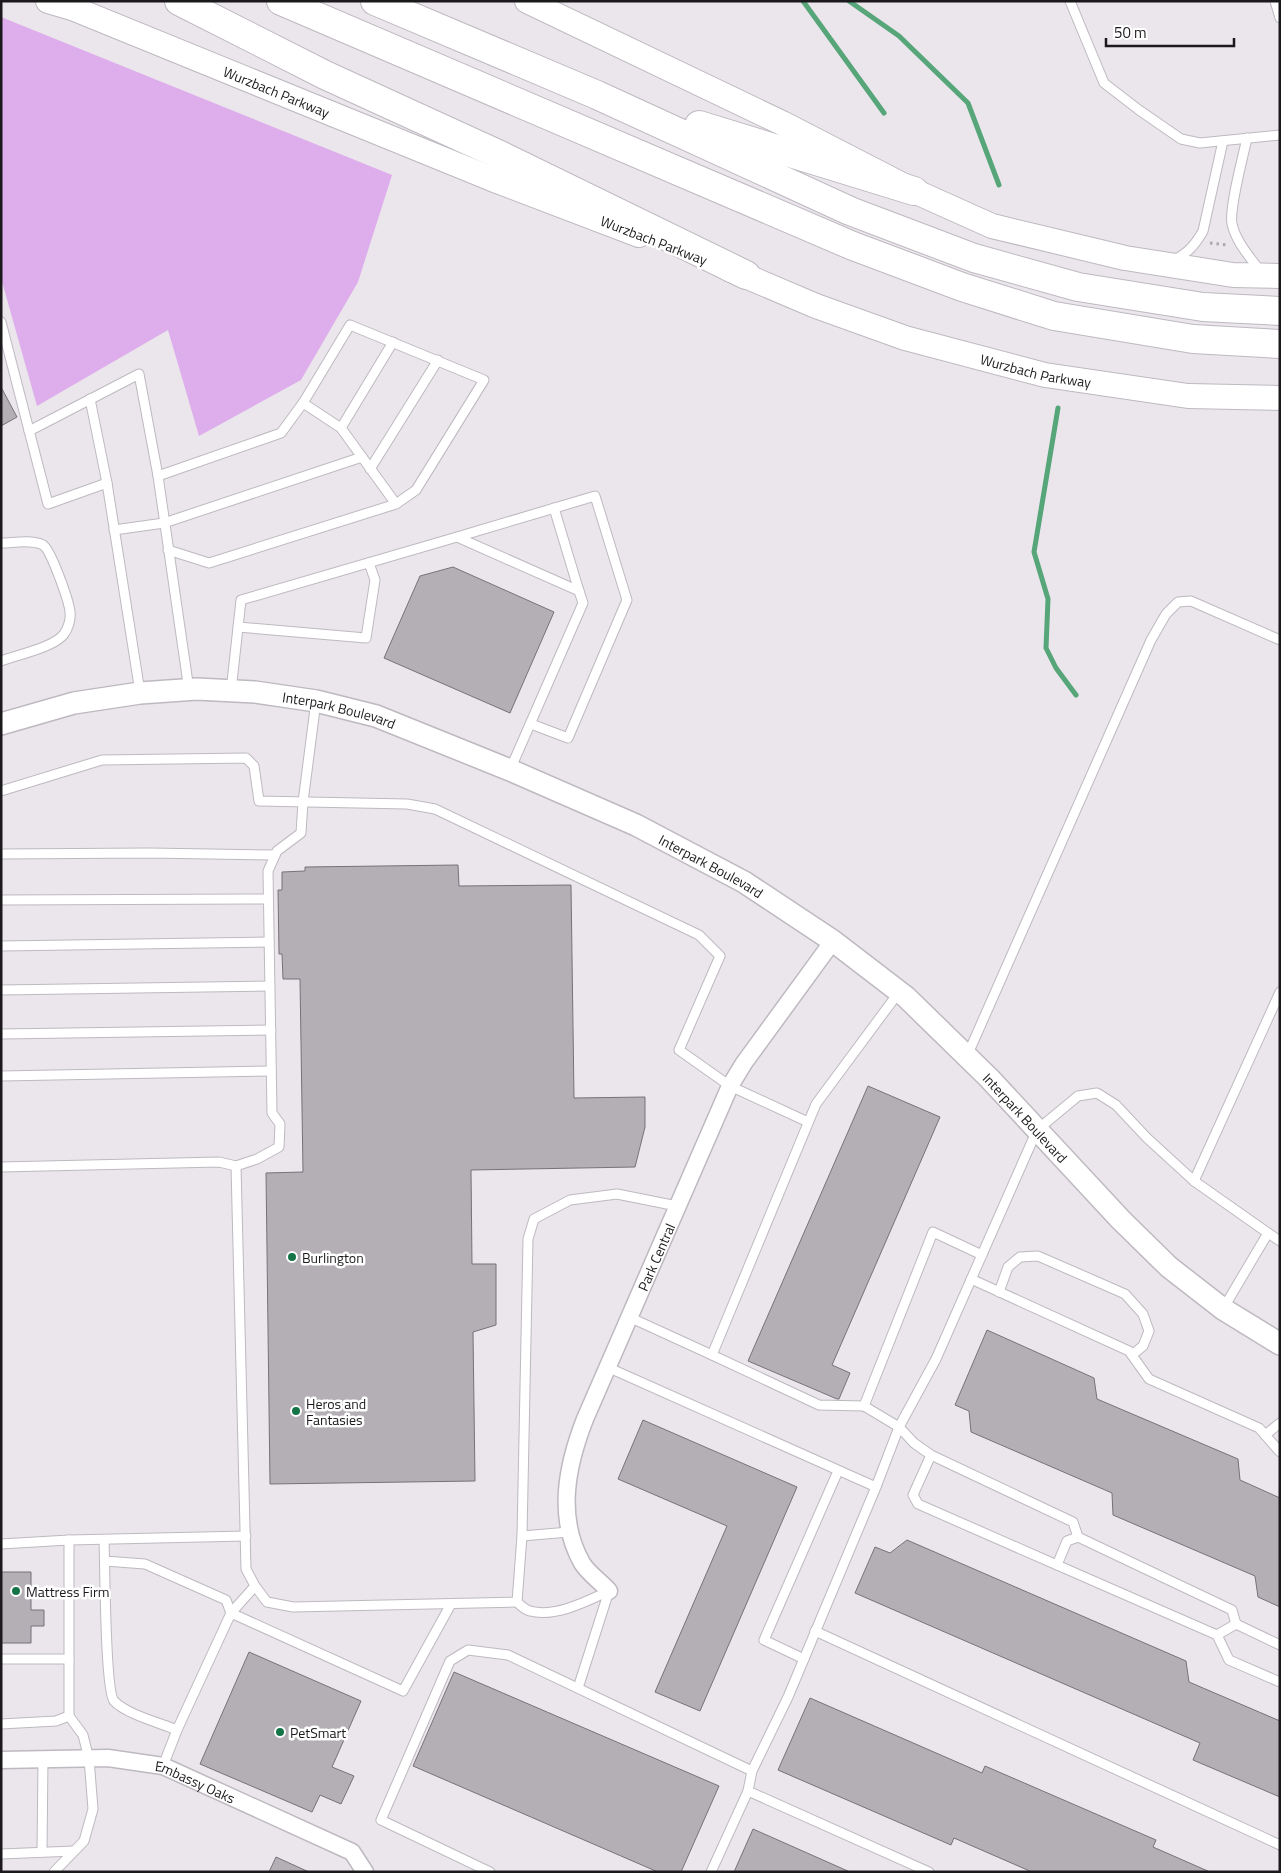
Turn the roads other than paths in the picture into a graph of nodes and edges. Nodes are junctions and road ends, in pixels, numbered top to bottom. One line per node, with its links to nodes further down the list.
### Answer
1 (48, 1): 15 (main road, Wurzbach Parkway)
2 (179, 1): 15 (highway)
3 (281, 1): 20 (highway)
4 (375, 1): 9 (highway)
5 (527, 1): 13 (main road)
6 (1070, 1): 12 (lane)
7 (1274, 1): 8 (lane)
8 (1280, 18)
9 (597, 95): 13 (highway); 17 (highway)
10 (1280, 135): 11 (lane)
11 (1247, 138): 12 (lane); 16 (lane)
12 (1223, 141): 14 (lane)
13 (914, 191): 14 (main road)
14 (1165, 264): 16 (main road)
15 (746, 275): 22 (main road, Wurzbach Parkway)
16 (1271, 276)
17 (1280, 311)
18 (1, 322): 26 (lane)
19 (393, 342): 21 (lane); 24 (lane); 25 (lane)
20 (1280, 344)
21 (438, 360): 28 (lane); 31 (lane)
22 (1280, 398)
23 (90, 399): 26 (lane); 29 (lane); 30 (lane)
24 (302, 403): 25 (lane); 29 (lane)
25 (341, 428): 27 (lane)
26 (30, 431): 30 (lane)
27 (362, 458): 28 (lane); 33 (lane)
28 (370, 469): 31 (lane)
29 (158, 476): 33 (lane)
30 (107, 483): 34 (lane)
31 (396, 504): 37 (lane)
32 (554, 508): 35 (lane); 39 (lane); 48 (lane)
33 (164, 523): 34 (lane); 37 (lane)
34 (114, 530): 45 (lane)
35 (457, 537): 38 (lane); 39 (lane)
36 (1, 543): 42 (lane)
37 (168, 550): 43 (lane)
38 (369, 563): 40 (lane); 40 (lane)
39 (579, 591): 48 (lane)
40 (238, 627): 44 (lane)
41 (1280, 640): 65 (lane)
42 (1, 661)
43 (189, 690): 44 (street, Interpark Boulevard); 45 (street, Interpark Boulevard)
44 (231, 691): 46 (street, Interpark Boulevard)
45 (140, 693): 47 (street, Interpark Boulevard)
46 (316, 700): 49 (street, Interpark Boulevard); 51 (lane)
47 (1, 724)
48 (530, 724): 49 (lane)
49 (510, 770): 56 (street, Interpark Boulevard)
50 (1, 791): 51 (lane)
51 (303, 802): 53 (lane); 68 (lane)
52 (1, 854): 53 (lane)
53 (275, 855): 54 (lane)
54 (268, 898): 55 (lane); 57 (lane)
55 (1, 900)
56 (833, 941): 61 (street, Interpark Boulevard); 68 (street, Park Central)
57 (269, 942): 58 (lane); 59 (lane)
58 (1, 946)
59 (270, 986): 60 (lane); 63 (lane)
60 (1, 990)
61 (899, 991): 65 (street, Interpark Boulevard); 69 (lane)
62 (1280, 992): 73 (lane)
63 (270, 1030): 64 (lane); 66 (lane)
64 (1, 1034)
65 (967, 1056): 70 (street, Interpark Boulevard)
66 (271, 1071): 67 (lane); 71 (lane)
67 (1, 1076)
68 (730, 1086): 69 (lane); 74 (street, Park Central)
69 (808, 1122): 83 (lane)
70 (1037, 1130): 73 (lane); 77 (lane); 80 (street, Interpark Boulevard)
71 (236, 1166): 72 (lane); 95 (lane)
72 (1, 1167)
73 (1194, 1181): 75 (lane)
74 (677, 1206): 81 (street, Park Central); 96 (lane)
75 (1268, 1232): 76 (lane); 80 (lane)
76 (1280, 1240)
77 (982, 1255): 78 (lane); 86 (lane)
78 (971, 1279): 79 (lane); 88 (lane)
79 (999, 1292): 84 (lane); 84 (lane)
80 (1223, 1309): 82 (street, Interpark Boulevard)
81 (629, 1317): 83 (lane); 85 (street, Park Central)
82 (1280, 1344)
83 (712, 1355): 86 (lane)
84 (1132, 1355): 89 (lane)
85 (607, 1367): 92 (lane); 94 (street, Park Central)
86 (864, 1406): 88 (lane)
87 (1280, 1422): 89 (lane)
88 (899, 1426): 91 (lane); 93 (lane)
89 (1265, 1435): 90 (lane)
90 (1280, 1452)
91 (931, 1455): 97 (lane); 102 (lane)
92 (838, 1471): 93 (lane); 114 (lane)
93 (876, 1487): 109 (lane)
94 (569, 1532): 96 (lane); 104 (street, Park Central)
95 (246, 1536): 99 (lane); 103 (lane)
96 (522, 1536): 105 (lane)
97 (1078, 1537): 102 (lane); 108 (lane)
98 (69, 1540): 99 (lane); 100 (lane); 113 (lane)
99 (104, 1540): 101 (lane)
100 (1, 1544)
101 (105, 1561): 107 (lane); 119 (lane)
102 (1057, 1565): 110 (lane)
103 (255, 1586): 106 (lane); 107 (lane)
104 (609, 1591): 105 (lane); 116 (lane)
105 (517, 1602): 106 (lane)
106 (451, 1604): 107 (lane)
107 (232, 1613): 119 (lane)
108 (1236, 1624): 110 (lane); 111 (lane)
109 (815, 1631): 114 (lane); 126 (lane)
110 (1217, 1636): 115 (lane)
111 (1280, 1645)
112 (1, 1659): 113 (lane)
113 (69, 1659): 117 (lane)
114 (804, 1659): 124 (lane)
115 (1280, 1682)
116 (578, 1688): 124 (lane); 132 (lane)
117 (69, 1716): 118 (lane); 121 (lane)
118 (1, 1724)
119 (177, 1730): 123 (lane)
120 (43, 1759): 121 (street, Embassy Oaks); 122 (street, Embassy Oaks); 128 (lane)
121 (89, 1759): 123 (street, Embassy Oaks); 127 (lane)
122 (1, 1760)
123 (162, 1766): 131 (street, Embassy Oaks)
124 (752, 1771): 125 (lane)
125 (748, 1791): 133 (lane); 134 (lane)
126 (1280, 1845)
127 (74, 1851): 128 (lane); 130 (lane)
128 (42, 1852): 129 (lane)
129 (1, 1854)
130 (54, 1872)
131 (365, 1872)
132 (490, 1872)
133 (711, 1872)
134 (929, 1872)

